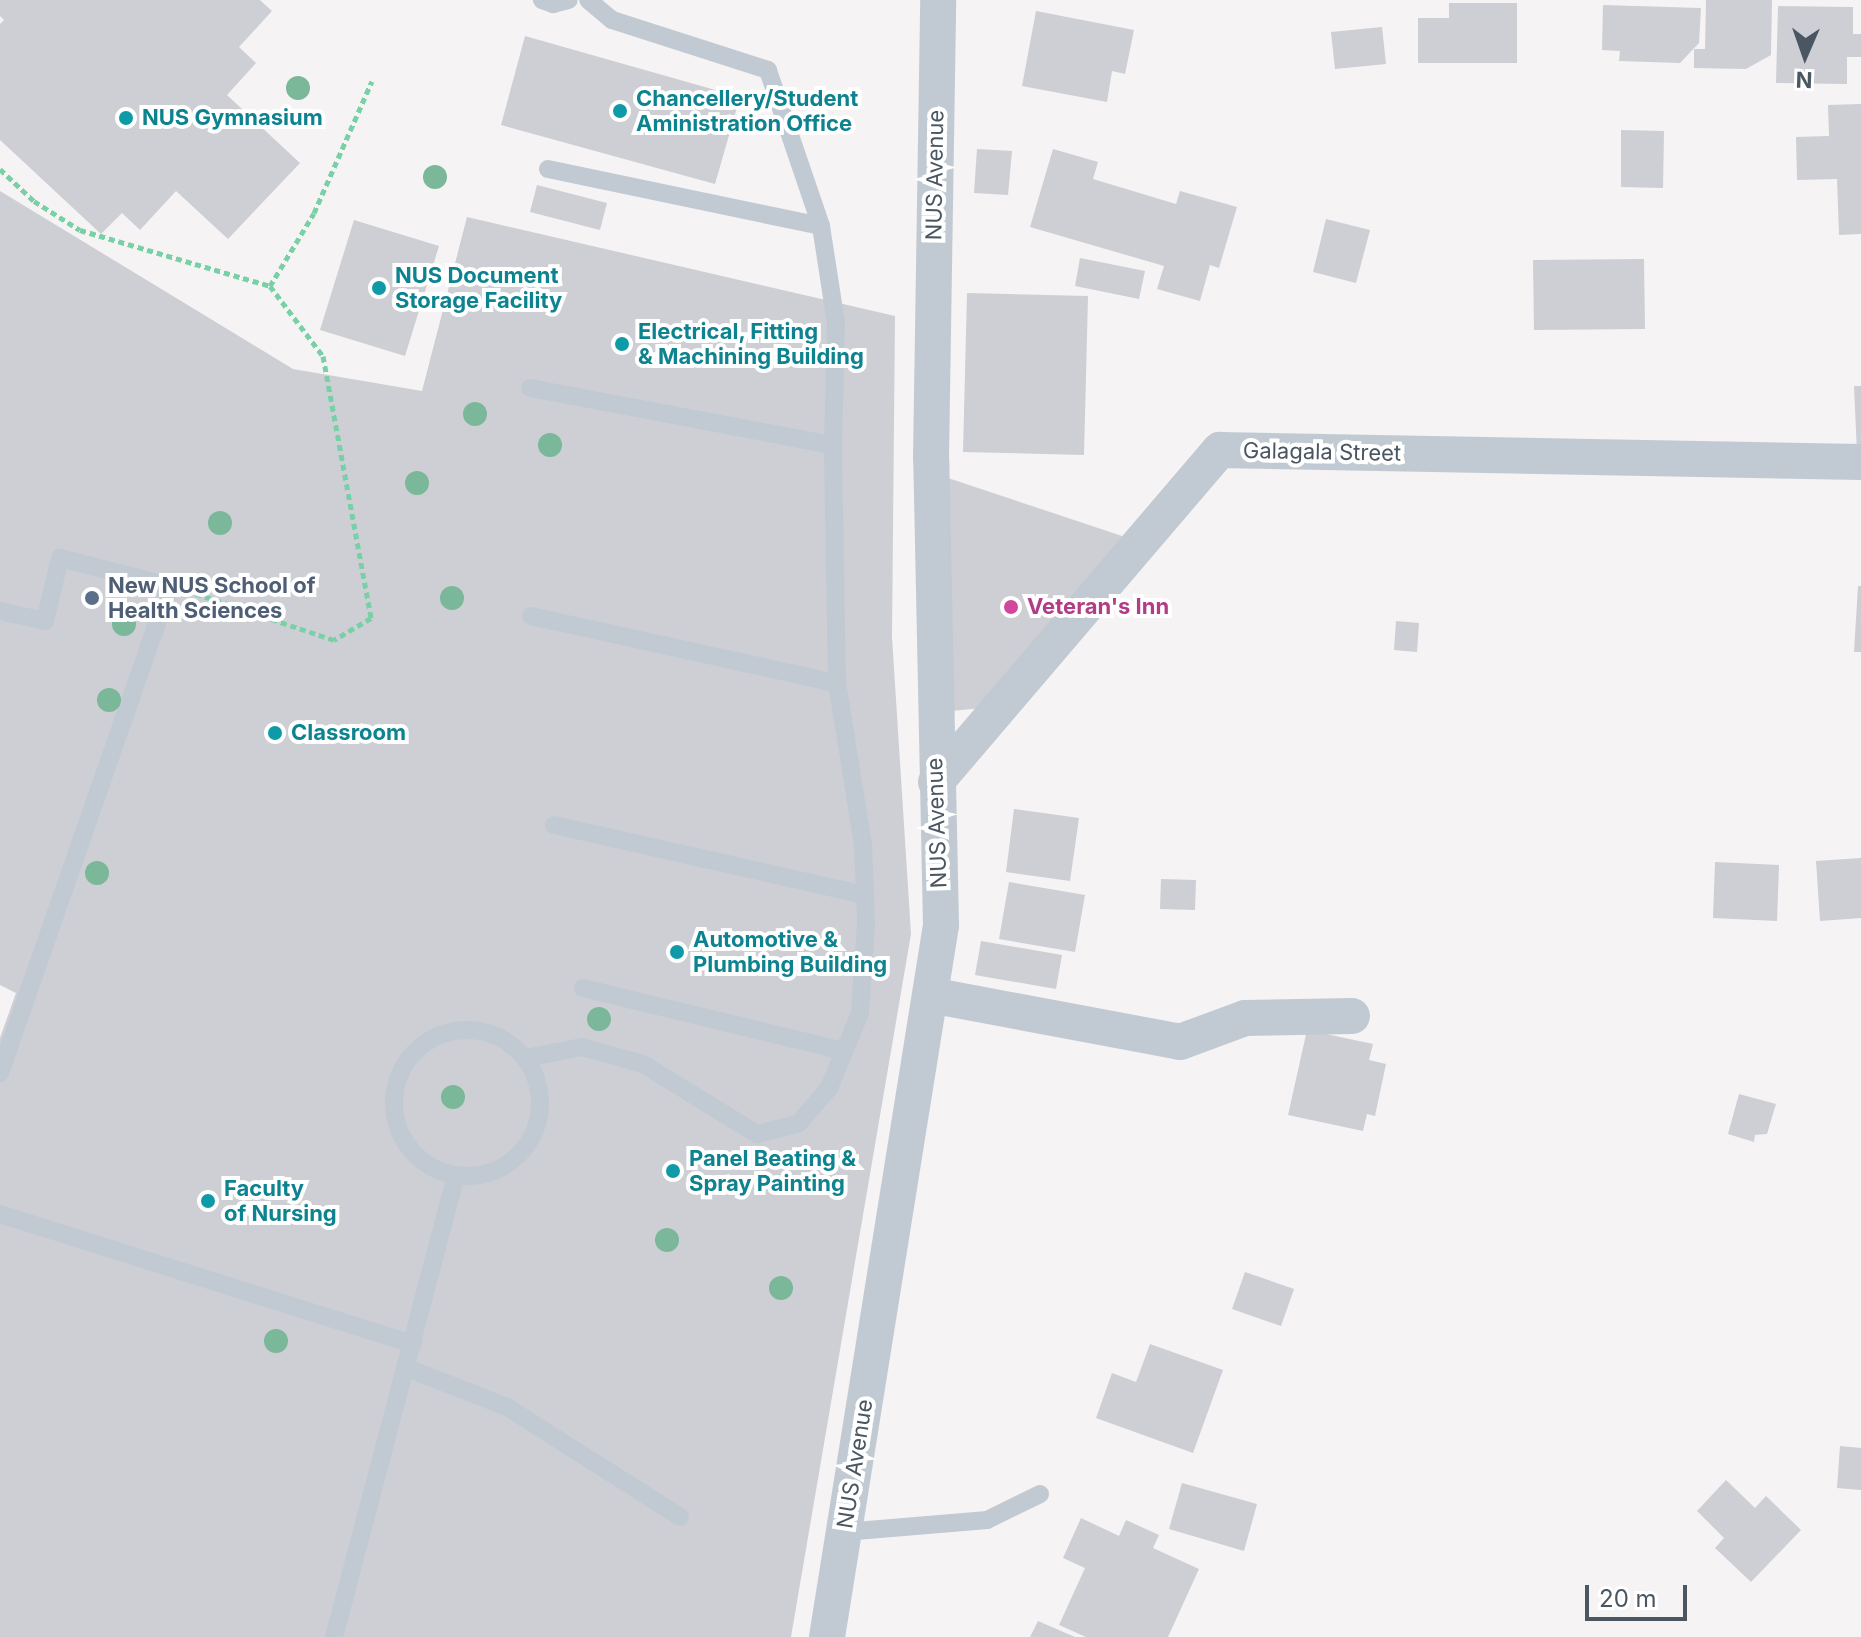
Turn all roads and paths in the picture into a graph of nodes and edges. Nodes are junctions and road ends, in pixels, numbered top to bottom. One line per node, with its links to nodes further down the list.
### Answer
1 (542, 0): 2 (lane)
2 (569, 0)
3 (588, 0): 8 (lane)
4 (938, 0): 17 (street, NUS Avenue)
5 (372, 81): 9 (path)
6 (0, 169): 9 (path)
7 (548, 169): 8 (lane)
8 (821, 226): 11 (lane)
9 (270, 286): 13 (path)
10 (530, 388): 11 (lane)
11 (833, 445): 16 (lane)
12 (1861, 462): 17 (street, Galagala Street)
13 (170, 586): 14 (lane); 25 (lane)
14 (0, 611)
15 (531, 616): 16 (lane)
16 (837, 683): 19 (lane)
17 (936, 782): 21 (street, NUS Avenue)
18 (554, 825): 19 (lane)
19 (865, 895): 23 (lane)
20 (583, 988): 23 (lane)
21 (930, 995): 22 (street); 32 (street, NUS Avenue)
22 (1352, 1016)
23 (844, 1051): 24 (lane)
24 (526, 1058): 26 (lane); 26 (lane)
25 (0, 1073)
26 (455, 1179): 28 (lane)
27 (0, 1214): 28 (lane)
28 (413, 1344): 29 (lane)
29 (407, 1368): 31 (lane); 33 (lane)
30 (1040, 1494): 32 (lane)
31 (680, 1517)
32 (844, 1532): 34 (street, NUS Avenue)
33 (334, 1637)
34 (827, 1637)

